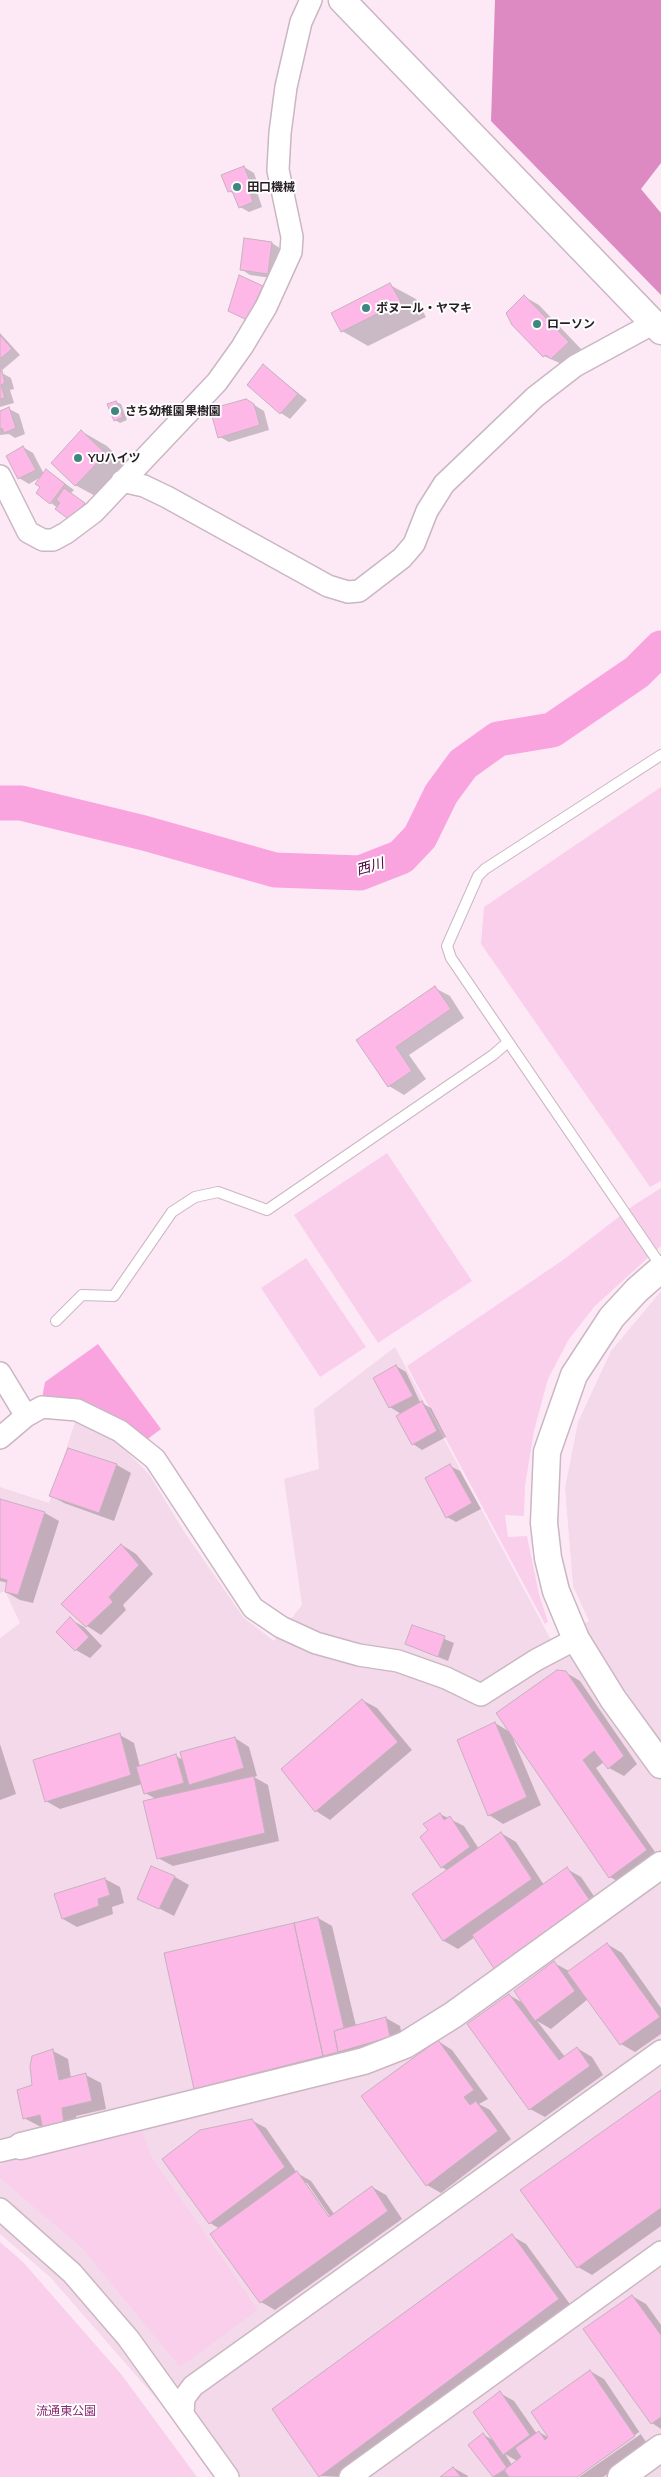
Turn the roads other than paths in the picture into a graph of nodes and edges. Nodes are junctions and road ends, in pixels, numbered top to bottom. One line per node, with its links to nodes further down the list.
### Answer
1 (311, 0): 5 (street)
2 (342, 0): 3 (street)
3 (657, 327): 5 (street)
4 (0, 476): 5 (street)
5 (122, 481)
6 (661, 755): 7 (lane)
7 (508, 1042): 8 (lane); 9 (lane)
8 (661, 1268): 13 (street)
9 (56, 1321)
10 (0, 1373): 11 (street)
11 (26, 1416): 12 (street); 13 (street)
12 (0, 1438)
13 (576, 1639): 14 (street)
14 (661, 1765)
15 (661, 1865): 17 (street)
16 (661, 2051): 20 (street)
17 (10, 2148)
18 (0, 2209): 20 (street)
19 (661, 2252): 23 (street)
20 (182, 2413): 22 (street)
21 (661, 2448): 24 (street)
22 (228, 2477)
23 (350, 2477)
24 (621, 2477)

